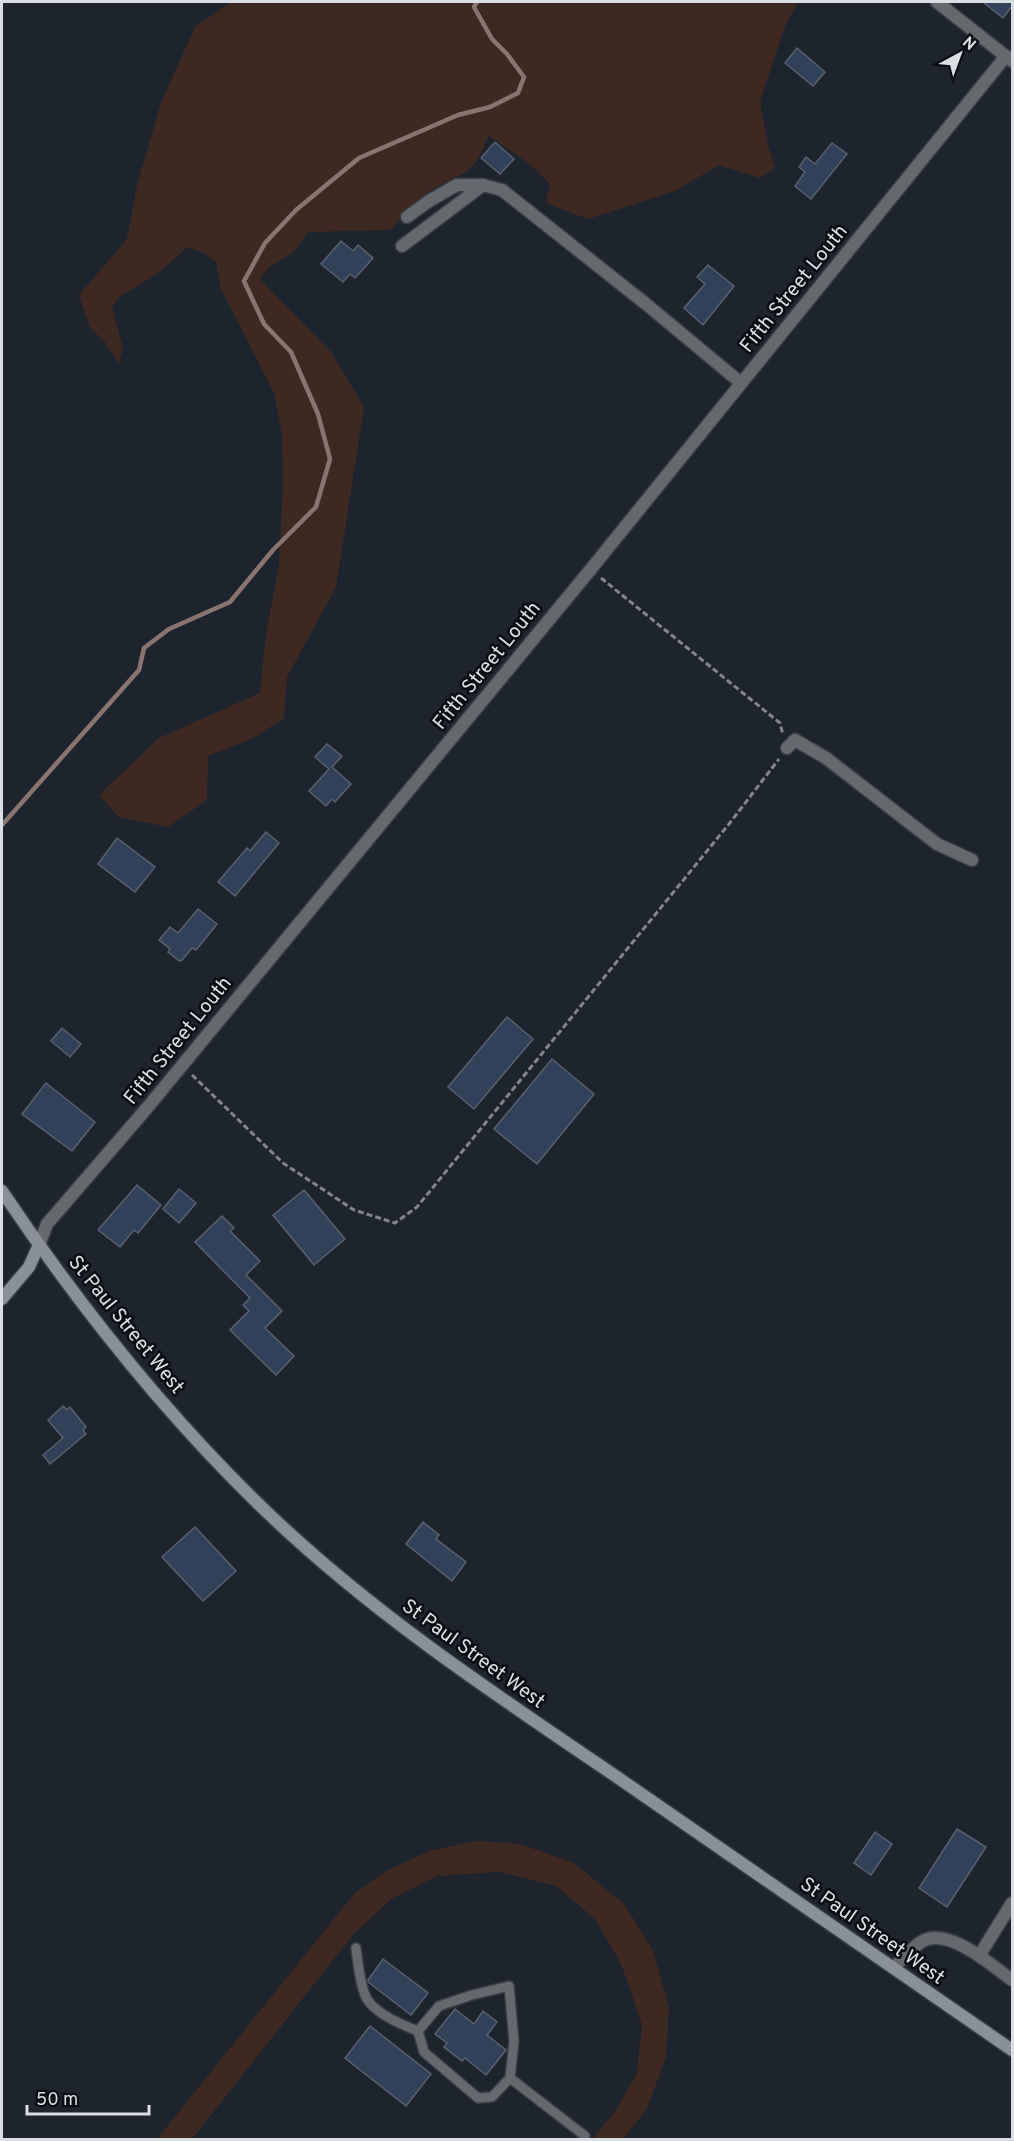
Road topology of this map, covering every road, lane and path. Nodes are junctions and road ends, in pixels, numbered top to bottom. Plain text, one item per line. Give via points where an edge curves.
1 (937, 2) edge
2 (1009, 59) edge
3 (483, 185) junction
4 (407, 217) dead end
5 (402, 246) dead end
6 (741, 383) junction
7 (591, 569) junction
8 (787, 748) junction
9 (972, 860) dead end
10 (182, 1065) junction
11 (2, 1191) edge
12 (39, 1245) junction
13 (2, 1299) edge
14 (1012, 1903) edge
15 (356, 1948) dead end
16 (979, 1956) junction
17 (893, 1968) junction
18 (1012, 1980) edge
19 (418, 2031) junction
20 (1012, 2050) edge
21 (510, 2078) junction
22 (585, 2136) dead end

1 - 2 street
2 - 6 street, Fifth Street Louth
3 - 4 street via 457,185
3 - 5 street
3 - 6 street via 502,190
6 - 7 street, Fifth Street Louth
7 - 8 path via 780,723
7 - 10 street, Fifth Street Louth
8 - 9 street via 795,740 826,758 937,844
8 - 10 path via 417,1207 395,1223 354,1210 283,1163
10 - 12 street, Fifth Street Louth via 47,1224
11 - 12 main road, St Paul Street West
12 - 13 main road, Fifth Street Louth via 29,1267
12 - 17 main road, St Paul Street West via 122,1353 209,1454 325,1564 428,1646
14 - 16 street
15 - 19 lane via 367,1999 389,2019
16 - 17 street via 946,1938 933,1938 922,1942
16 - 18 street
17 - 20 main road, St Paul Street West
19 - 21 lane via 424,2052 478,2097 492,2097
19 - 21 lane via 439,2006 508,1986 514,2041
21 - 22 lane

